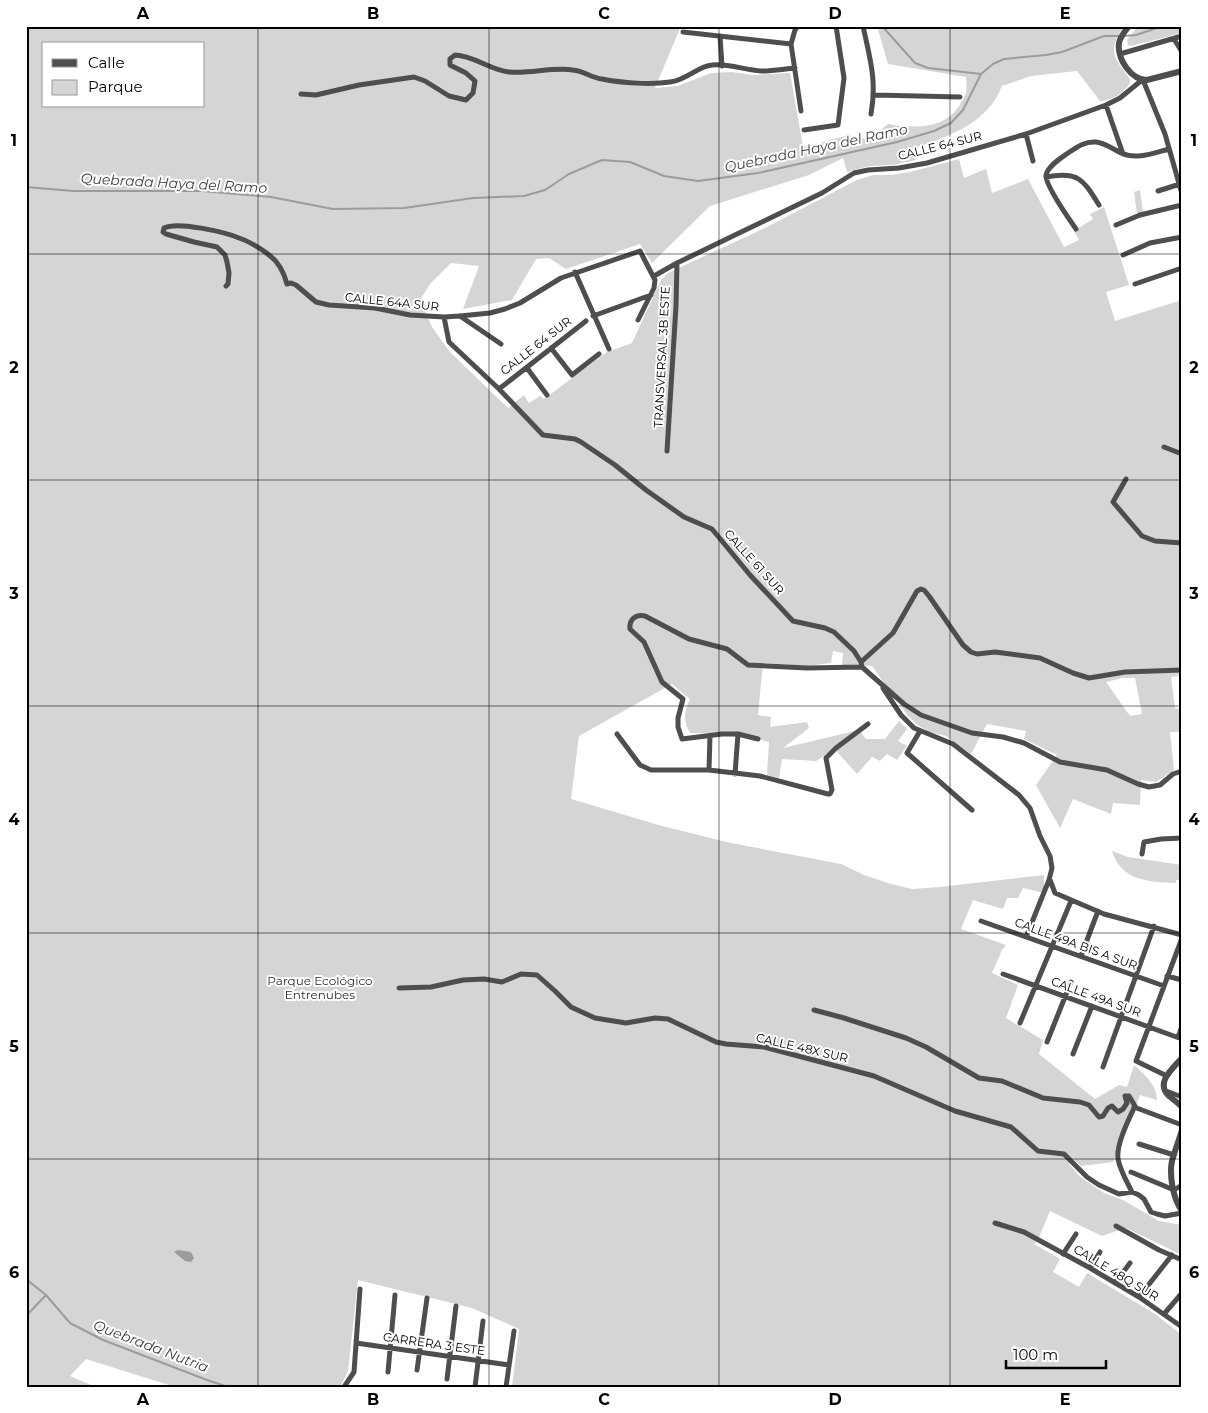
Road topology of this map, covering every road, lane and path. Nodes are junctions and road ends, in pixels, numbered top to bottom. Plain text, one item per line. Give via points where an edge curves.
1 (798, 26) edge
2 (836, 26) edge
3 (863, 26) edge
4 (1129, 26) edge
5 (683, 32) dead end
6 (720, 36) junction
7 (1182, 36) edge
8 (1174, 39) junction
9 (791, 44) junction
10 (1182, 52) edge
11 (1120, 54) junction
12 (722, 66) junction
13 (795, 68) junction
14 (1182, 71) edge
15 (1142, 80) junction
16 (301, 94) dead end
17 (875, 95) junction
18 (960, 97) dead end
19 (1106, 105) junction
20 (801, 111) dead end
21 (871, 114) dead end
22 (804, 130) dead end
23 (1026, 134) junction
24 (1169, 149) junction
25 (1123, 154) junction
26 (1034, 161) dead end
27 (1046, 177) junction
28 (1180, 184) junction
29 (1158, 191) dead end
30 (1182, 194) edge
31 (1099, 205) dead end
32 (1182, 205) edge
33 (1116, 225) dead end
34 (1076, 229) dead end
35 (1182, 237) edge
36 (1123, 254) dead end
37 (676, 263) junction
38 (1182, 268) edge
39 (575, 272) junction
40 (654, 276) junction
41 (1135, 284) dead end
42 (226, 286) dead end
43 (651, 295) junction
44 (460, 316) junction
45 (593, 316) junction
46 (444, 317) junction
47 (638, 320) dead end
48 (586, 321) dead end
49 (501, 344) dead end
50 (551, 348) junction
51 (609, 349) dead end
52 (600, 354) dead end
53 (527, 368) junction
54 (500, 389) junction
55 (547, 395) dead end
56 (1164, 447) dead end
57 (667, 452) dead end
58 (1182, 454) edge
59 (1126, 479) dead end
60 (1182, 543) edge
61 (862, 664) junction
62 (1182, 670) edge
63 (878, 682) junction
64 (868, 724) dead end
65 (920, 731) junction
66 (617, 734) dead end
67 (738, 734) junction
68 (710, 736) junction
69 (758, 739) dead end
70 (709, 770) junction
71 (1182, 771) edge
72 (735, 774) junction
73 (972, 810) dead end
74 (1182, 838) edge
75 (1142, 854) dead end
76 (1050, 880) junction
77 (1071, 901) junction
78 (1098, 911) junction
79 (981, 921) dead end
80 (1154, 926) junction
81 (1182, 936) edge
82 (1026, 937) junction
83 (1052, 946) junction
84 (1081, 956) junction
85 (1003, 974) dead end
86 (1136, 976) junction
87 (1167, 976) junction
88 (1182, 980) edge
89 (1071, 982) dead end
90 (1036, 985) junction
91 (1164, 986) junction
92 (399, 988) dead end
93 (1065, 996) junction
94 (1092, 1006) junction
95 (814, 1010) dead end
96 (1121, 1016) junction
97 (1020, 1023) dead end
98 (1149, 1026) junction
99 (1182, 1026) edge
100 (1180, 1038) edge
101 (1047, 1042) dead end
102 (1073, 1054) dead end
103 (1182, 1058) edge
104 (1179, 1066) edge
105 (1103, 1067) dead end
106 (1167, 1076) junction
107 (1165, 1091) junction
108 (1182, 1097) edge
109 (1135, 1106) junction
110 (1182, 1108) edge
111 (1182, 1125) edge
112 (1182, 1130) edge
113 (1139, 1144) dead end
114 (1174, 1155) junction
115 (1131, 1172) dead end
116 (1182, 1185) edge
117 (1174, 1190) junction
118 (1132, 1192) junction
119 (1182, 1212) edge
120 (995, 1223) dead end
121 (1116, 1226) dead end
122 (1076, 1234) dead end
123 (1100, 1252) dead end
124 (1063, 1254) junction
125 (1172, 1255) junction
126 (1182, 1260) edge
127 (1130, 1263) dead end
128 (1090, 1268) junction
129 (1115, 1283) junction
130 (360, 1289) dead end
131 (1182, 1293) edge
132 (396, 1295) dead end
133 (427, 1298) dead end
134 (1139, 1298) junction
135 (456, 1306) dead end
136 (1164, 1314) junction
137 (483, 1321) dead end
138 (1182, 1327) edge
139 (514, 1331) dead end
140 (356, 1343) junction
141 (391, 1348) junction
142 (420, 1352) junction
143 (450, 1357) junction
144 (478, 1361) junction
145 (509, 1366) junction
146 (417, 1370) dead end
147 (388, 1372) dead end
148 (447, 1379) dead end
149 (344, 1387) edge
150 (475, 1387) edge
151 (506, 1387) edge

1 - 9 street
2 - 22 street via 844,78 838,125
3 - 17 street
4 - 11 street via 1122,37
5 - 6 street
6 - 9 street
6 - 12 street
7 - 8 street
8 - 10 street
8 - 11 street
9 - 13 street
11 - 15 street via 1129,71
12 - 13 street via 762,71
12 - 16 street via 703,67 685,78 670,82 630,82 602,79 573,70 507,72 456,55 450,59 450,65 475,81 473,93 466,100 449,96 414,77 323,94
13 - 20 street
14 - 15 street, CALLE 64 SUR
15 - 19 street, CALLE 64 SUR
15 - 24 street via 1160,118
17 - 18 street
17 - 21 street
19 - 23 street, CALLE 64 SUR
19 - 25 street
23 - 26 street
23 - 37 street, CALLE 64 SUR via 927,163 854,173 822,193
24 - 25 street via 1143,156
24 - 28 street
25 - 27 street via 1103,144 1090,142 1055,163
27 - 31 street via 1080,178
27 - 34 street
28 - 29 street
28 - 30 street
32 - 33 street via 1140,215
35 - 36 street via 1150,243
37 - 40 street, CALLE 64 SUR
37 - 57 street, TRANSVERSAL 3B ESTE
38 - 41 street
39 - 40 street, CALLE 64A SUR via 640,251
39 - 44 street, CALLE 64A SUR via 513,306 490,313
39 - 45 street
40 - 43 street
42 - 46 street, CALLE 64A SUR via 229,273 226,258 219,248 166,234 164,228 196,228 241,239 270,255 280,267 287,284 296,285 316,302
43 - 45 street
43 - 47 street
44 - 46 street, CALLE 64A SUR
44 - 49 street
45 - 51 street
46 - 54 street via 449,342
48 - 50 street, CALLE 64 SUR
50 - 52 street via 572,375
50 - 53 street, CALLE 64 SUR
53 - 54 street, CALLE 64 SUR
53 - 55 street
54 - 61 street, CALLE 61 SUR via 543,435 581,442 684,517 712,529 793,620 830,629 848,644
56 - 58 street
59 - 60 street via 1113,502 1140,534 1155,541
61 - 62 street via 888,638 917,591 923,590 963,645 977,654 995,652 1040,658 1089,678 1124,672
61 - 63 street, CALLE 61 SUR
61 - 68 street via 807,668 748,665 727,649 689,639 643,615 635,617 630,623 631,631 643,641 662,682 682,699 678,718 682,739
63 - 65 street via 906,721
63 - 71 street via 921,715 972,734 1024,743 1060,762 1107,770 1149,787 1160,785
64 - 72 street via 826,758 830,794 760,776
65 - 73 street via 908,753
65 - 76 street via 953,744 1019,795 1030,808 1052,863
66 - 70 street via 640,765 651,770
67 - 68 street
67 - 69 street
67 - 72 street
68 - 70 street
70 - 72 street
74 - 75 street via 1144,842
76 - 77 street via 1055,893
76 - 82 street
77 - 78 street
77 - 83 street
78 - 80 street
78 - 84 street
79 - 82 street, CALLE 49A BIS A SUR
80 - 81 street
80 - 86 street
81 - 87 street
82 - 83 street, CALLE 49A BIS A SUR
83 - 84 street, CALLE 49A BIS A SUR
83 - 90 street
84 - 86 street, CALLE 49A BIS A SUR
85 - 90 street, CALLE 49A SUR
86 - 91 street, CALLE 49A BIS A SUR
86 - 96 street
87 - 88 street
87 - 91 street
89 - 93 street
90 - 93 street, CALLE 49A SUR
90 - 97 street
91 - 98 street
92 - 118 street, CALLE 48X SUR via 463,980 502,982 521,974 537,974 571,1007 595,1018 626,1023 668,1019 716,1042 764,1048 874,1076 955,1111 1010,1127 1038,1151 1064,1154 1100,1186 1119,1194
93 - 94 street, CALLE 49A SUR
93 - 101 street
94 - 96 street, CALLE 49A SUR
94 - 102 street
95 - 109 street via 906,1038 979,1078 1002,1080 1043,1098 1089,1105 1100,1117 1112,1106 1118,1112 1123,1109 1127,1096
96 - 98 street, CALLE 49A SUR
96 - 105 street
98 - 100 street, CALLE 49A SUR
98 - 106 street via 1136,1061
99 - 100 street
103 - 104 street
104 - 106 street
106 - 107 street
107 - 108 street
107 - 110 street
109 - 111 street
109 - 118 street via 1118,1156
112 - 114 street
113 - 114 street
114 - 117 street via 1171,1172
115 - 117 street
116 - 117 street
117 - 119 street
118 - 119 street via 1144,1199 1151,1212 1161,1216
120 - 124 street, CALLE 48Q SUR via 1022,1232
121 - 125 street
122 - 124 street
123 - 128 street
124 - 128 street, CALLE 48Q SUR
125 - 126 street
125 - 134 street
127 - 129 street
128 - 129 street, CALLE 48Q SUR
129 - 134 street, CALLE 48Q SUR
130 - 140 street
131 - 136 street
132 - 141 street
133 - 142 street
134 - 136 street, CALLE 48Q SUR
135 - 143 street
136 - 138 street, CALLE 48Q SUR
137 - 144 street
139 - 145 street
140 - 141 street, CARRERA 3 ESTE
140 - 149 street via 354,1372
141 - 142 street, CARRERA 3 ESTE
141 - 147 street
142 - 143 street, CARRERA 3 ESTE
142 - 146 street
143 - 144 street, CARRERA 3 ESTE
143 - 148 street
144 - 145 street, CARRERA 3 ESTE
144 - 150 street
145 - 151 street

